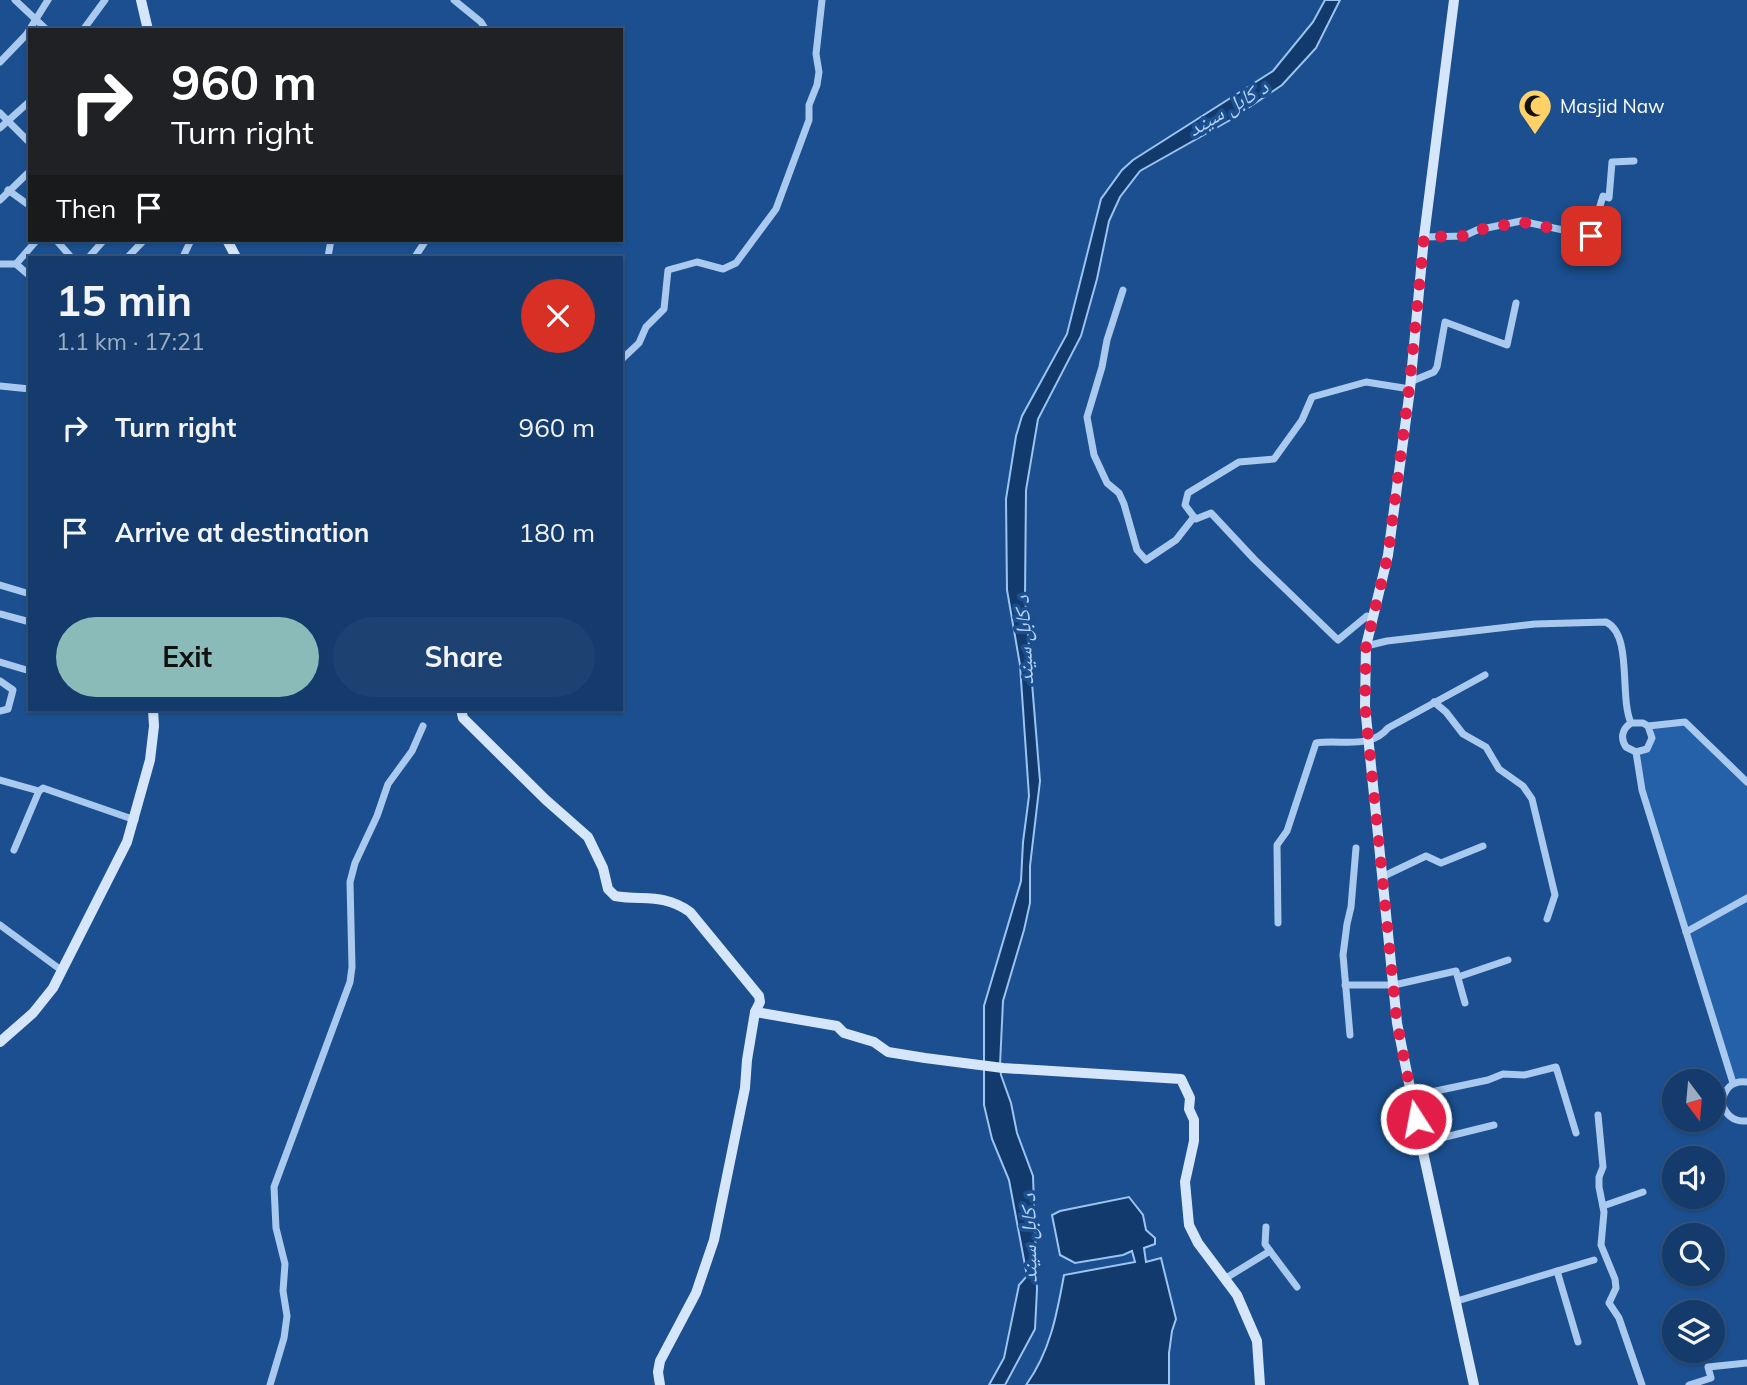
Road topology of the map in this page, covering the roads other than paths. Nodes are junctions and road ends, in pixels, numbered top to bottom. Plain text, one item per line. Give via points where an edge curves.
1 (15, 0) edge
2 (48, 0) edge
3 (105, 0) edge
4 (141, 0) edge
5 (454, 0) edge
6 (822, 0) edge
7 (1454, 0) edge
8 (35, 18) junction
9 (30, 28) edge
10 (45, 28) edge
11 (84, 28) edge
12 (146, 28) edge
13 (485, 28) edge
14 (28, 31) edge
15 (0, 62) edge
16 (28, 103) edge
17 (0, 113) edge
18 (8, 120) junction
19 (0, 128) edge
20 (28, 141) edge
21 (1634, 161) dead end
22 (28, 173) edge
23 (8, 190) junction
24 (0, 200) edge
25 (28, 205) edge
26 (1591, 236) junction
27 (1424, 237) junction
28 (35, 242) edge
29 (58, 242) edge
30 (102, 242) edge
31 (142, 242) edge
32 (1602, 254) dead end
33 (70, 256) edge
34 (90, 256) edge
35 (129, 256) edge
36 (0, 264) edge
37 (16, 264) junction
38 (28, 274) edge
39 (1123, 290) dead end
40 (1516, 303) dead end
41 (623, 358) edge
42 (1410, 385) junction
43 (0, 386) edge
44 (28, 388) edge
45 (1194, 517) junction
46 (0, 585) edge
47 (28, 593) edge
48 (0, 614) edge
49 (1372, 617) junction
50 (28, 621) edge
51 (1366, 646) junction
52 (0, 662) edge
53 (28, 670) edge
54 (1485, 675) dead end
55 (0, 681) edge
56 (1434, 702) junction
57 (0, 711) edge
58 (153, 711) edge
59 (461, 711) edge
60 (1631, 723) junction
61 (423, 726) dead end
62 (1647, 726) junction
63 (1369, 741) junction
64 (1636, 752) junction
65 (0, 780) edge
66 (1747, 782) edge
67 (39, 791) junction
68 (135, 820) junction
69 (1483, 846) dead end
70 (1356, 848) dead end
71 (14, 850) dead end
72 (1384, 876) junction
73 (1747, 898) edge
74 (1547, 919) dead end
75 (1278, 923) dead end
76 (0, 925) edge
77 (1686, 932) junction
78 (1508, 960) dead end
79 (61, 970) junction
80 (1458, 977) junction
81 (1345, 985) junction
82 (1394, 985) junction
83 (1465, 1003) dead end
84 (755, 1013) junction
85 (1350, 1035) dead end
86 (0, 1042) edge
87 (1747, 1082) edge
88 (1733, 1083) junction
89 (1412, 1096) junction
90 (1598, 1115) dead end
91 (1747, 1121) edge
92 (1494, 1125) dead end
93 (1576, 1132) dead end
94 (1421, 1143) junction
95 (1643, 1192) dead end
96 (1603, 1206) junction
97 (1266, 1227) dead end
98 (1270, 1251) junction
99 (1594, 1260) dead end
100 (1557, 1271) junction
101 (1226, 1278) junction
102 (1297, 1287) dead end
103 (1457, 1301) junction
104 (1577, 1342) dead end
105 (1747, 1363) edge
106 (1711, 1382) edge
107 (270, 1385) edge
108 (660, 1385) edge
109 (1260, 1385) edge
110 (1474, 1385) edge
111 (1642, 1385) edge
112 (1689, 1385) edge

1 - 8 street
2 - 8 street
3 - 11 street
4 - 12 main road
5 - 13 street
6 - 41 street via 817,85 776,209 730,267 697,262 668,270 664,309
7 - 27 main road
8 - 9 street
8 - 10 street
14 - 15 street
16 - 18 street
17 - 18 street
18 - 19 street
18 - 20 street
21 - 26 street via 1612,162 1609,198 1603,196
22 - 23 street
23 - 24 street
23 - 25 street
26 - 27 street via 1521,222 1464,236
26 - 32 street
27 - 42 main road
28 - 37 street
29 - 33 street
30 - 34 street
31 - 35 street
36 - 37 street
37 - 38 street
39 - 45 street via 1087,417 1094,455 1107,483 1125,504 1137,550 1146,560 1176,540
40 - 42 street via 1507,345 1445,322 1437,367
42 - 45 street via 1366,382 1312,397 1303,420 1274,459 1239,463 1188,493 1185,505
42 - 49 main road via 1388,555
43 - 44 street
45 - 49 street via 1212,513 1338,639 1367,616
46 - 47 street
48 - 50 street
49 - 51 main road
51 - 60 street via 1535,624 1606,622 1621,638
51 - 63 main road
52 - 53 street
54 - 56 street
55 - 57 street via 13,690 8,709
56 - 63 street
56 - 74 street via 1463,734 1486,747 1499,769 1523,786 1532,799 1555,895
58 - 68 main road via 150,760
59 - 84 main road via 463,718 546,800 589,837 608,889 615,896 660,898 690,912 757,991 760,1002
60 - 62 street
60 - 64 street via 1623,731 1623,742
61 - 107 street via 388,784 355,863 350,882 350,982 274,1187 287,1316
62 - 64 street via 1651,744
62 - 66 street via 1685,722
63 - 72 main road
63 - 75 street via 1314,746 1287,831 1277,845
64 - 77 street via 1642,790
65 - 67 street
67 - 68 street via 43,788
67 - 71 street
68 - 79 main road
69 - 72 street via 1441,863 1426,856
70 - 81 street via 1343,955
72 - 82 main road
73 - 77 street
76 - 79 street
77 - 88 street
78 - 80 street
79 - 86 main road via 33,1013
80 - 82 street via 1454,971
80 - 83 street
81 - 82 street
81 - 85 street
82 - 89 main road
84 - 101 main road via 837,1026 888,1052 1004,1069 1177,1079 1190,1098 1194,1120 1185,1182 1189,1225
84 - 108 main road via 714,1240 696,1293 660,1361
87 - 88 street
88 - 91 street via 1723,1095 1724,1111 1736,1121
89 - 93 street via 1503,1074 1524,1075 1556,1067
89 - 94 main road
90 - 96 street
92 - 94 street
94 - 103 main road
95 - 96 street
96 - 111 street via 1601,1245 1616,1288 1609,1303 1619,1318
97 - 98 street via 1265,1244
98 - 101 street
98 - 102 street
99 - 100 street
100 - 103 street
100 - 104 street
101 - 109 main road via 1257,1341
103 - 110 main road
105 - 106 street via 1708,1367
106 - 112 street

